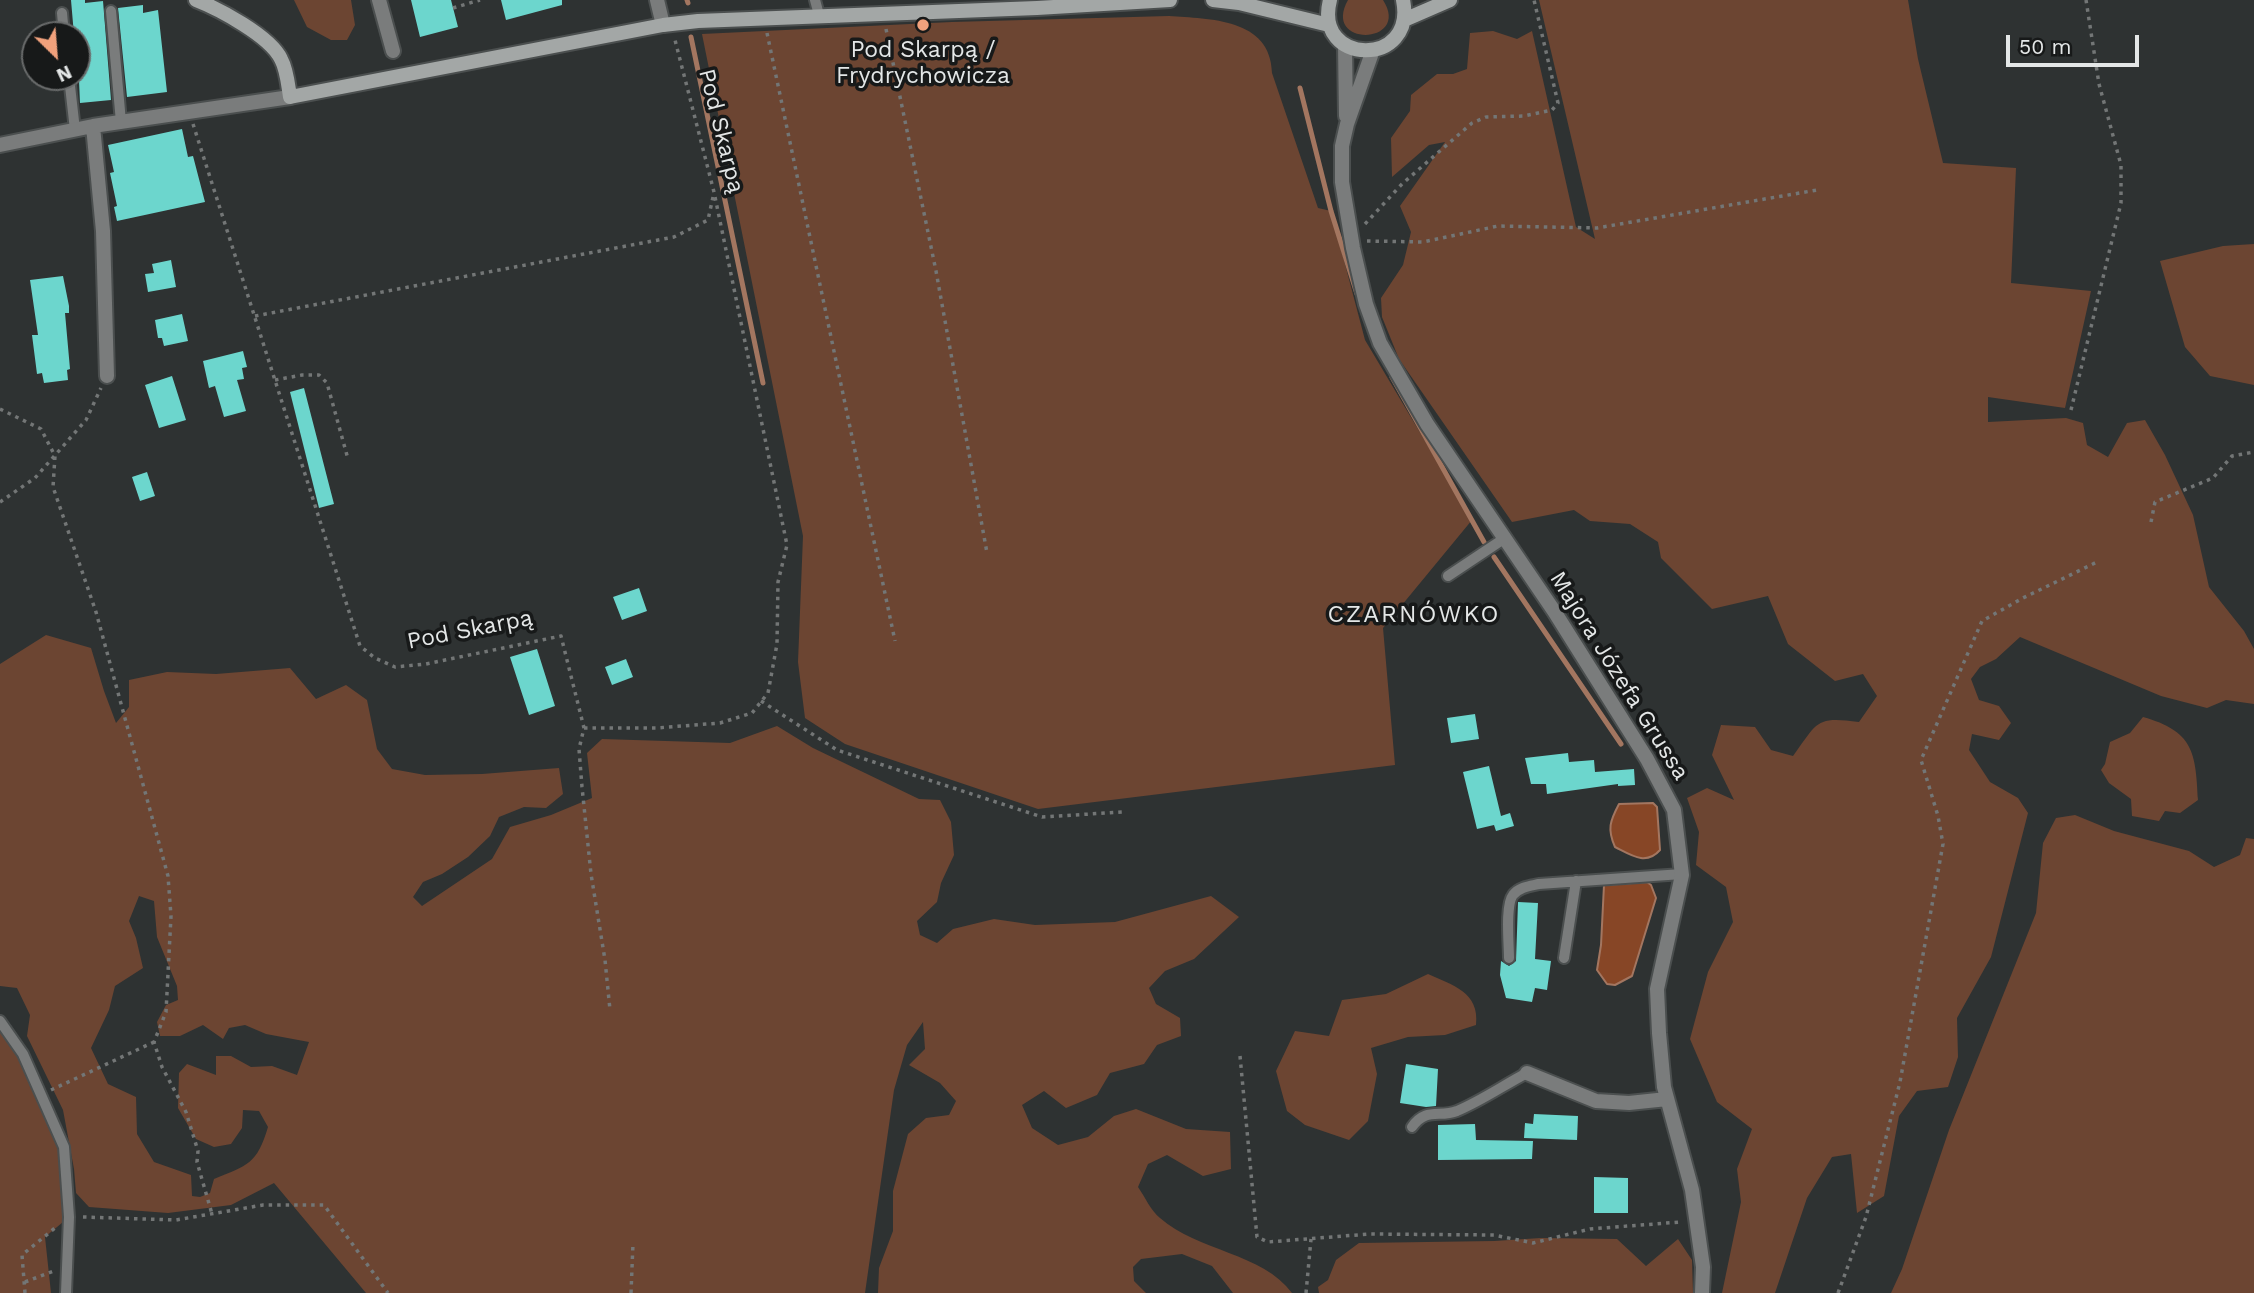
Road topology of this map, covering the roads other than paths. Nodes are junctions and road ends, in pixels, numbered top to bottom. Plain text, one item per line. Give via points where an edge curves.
1 (196, 0) edge
2 (379, 0) edge
3 (657, 0) edge
4 (815, 0) edge
5 (1170, 0) edge
6 (1213, 0) edge
7 (1277, 0) edge
8 (1330, 0) edge
9 (1403, 0) edge
10 (1450, 0) edge
11 (1239, 3) junction
12 (1036, 4) edge
13 (111, 11) dead end
14 (62, 13) dead end
15 (819, 15) junction
16 (1404, 20) junction
17 (63, 21) edge
18 (1329, 24) junction
19 (667, 25) junction
20 (1345, 45) junction
21 (1373, 50) junction
22 (393, 51) dead end
23 (71, 91) edge
24 (290, 97) junction
25 (121, 122) junction
26 (1347, 124) junction
27 (93, 126) junction
28 (75, 130) junction
29 (0, 145) edge
30 (107, 376) road end
31 (1505, 538) junction
32 (1448, 576) dead end
33 (1682, 874) junction
34 (1576, 881) junction
35 (1508, 958) dead end
36 (1564, 958) dead end
37 (0, 1021) edge
38 (1527, 1073) joint
39 (1667, 1099) junction
40 (1412, 1127) dead end
41 (66, 1293) edge
42 (1702, 1293) edge

1 - 24 street via 233,17 275,51 284,67
2 - 22 street
3 - 19 street
4 - 15 lane
5 - 12 street
6 - 11 street
7 - 11 street
8 - 18 street
9 - 16 street
10 - 16 street
11 - 18 street
12 - 15 street
13 - 25 lane
14 - 17 lane
15 - 19 street
16 - 21 street via 1396,37
18 - 20 street
19 - 24 street
20 - 21 street
20 - 26 street, Majora Józefa Grussa
21 - 26 street, Majora Józefa Grussa
23 - 28 lane
24 - 25 street
25 - 27 street
26 - 31 street, Majora Józefa Grussa via 1342,182 1366,304 1389,362
27 - 28 street
27 - 30 street via 103,231
28 - 29 street
31 - 32 lane
31 - 33 street, Majora Józefa Grussa via 1647,759 1674,810
33 - 34 lane
33 - 39 street, Majora Józefa Grussa via 1657,989
34 - 35 lane via 1523,887 1513,894
34 - 36 lane
37 - 41 lane via 23,1054 64,1147 69,1217
38 - 39 street via 1596,1101
38 - 40 lane via 1455,1112 1418,1118
39 - 42 street, Majora Józefa Grussa via 1692,1190 1703,1267

